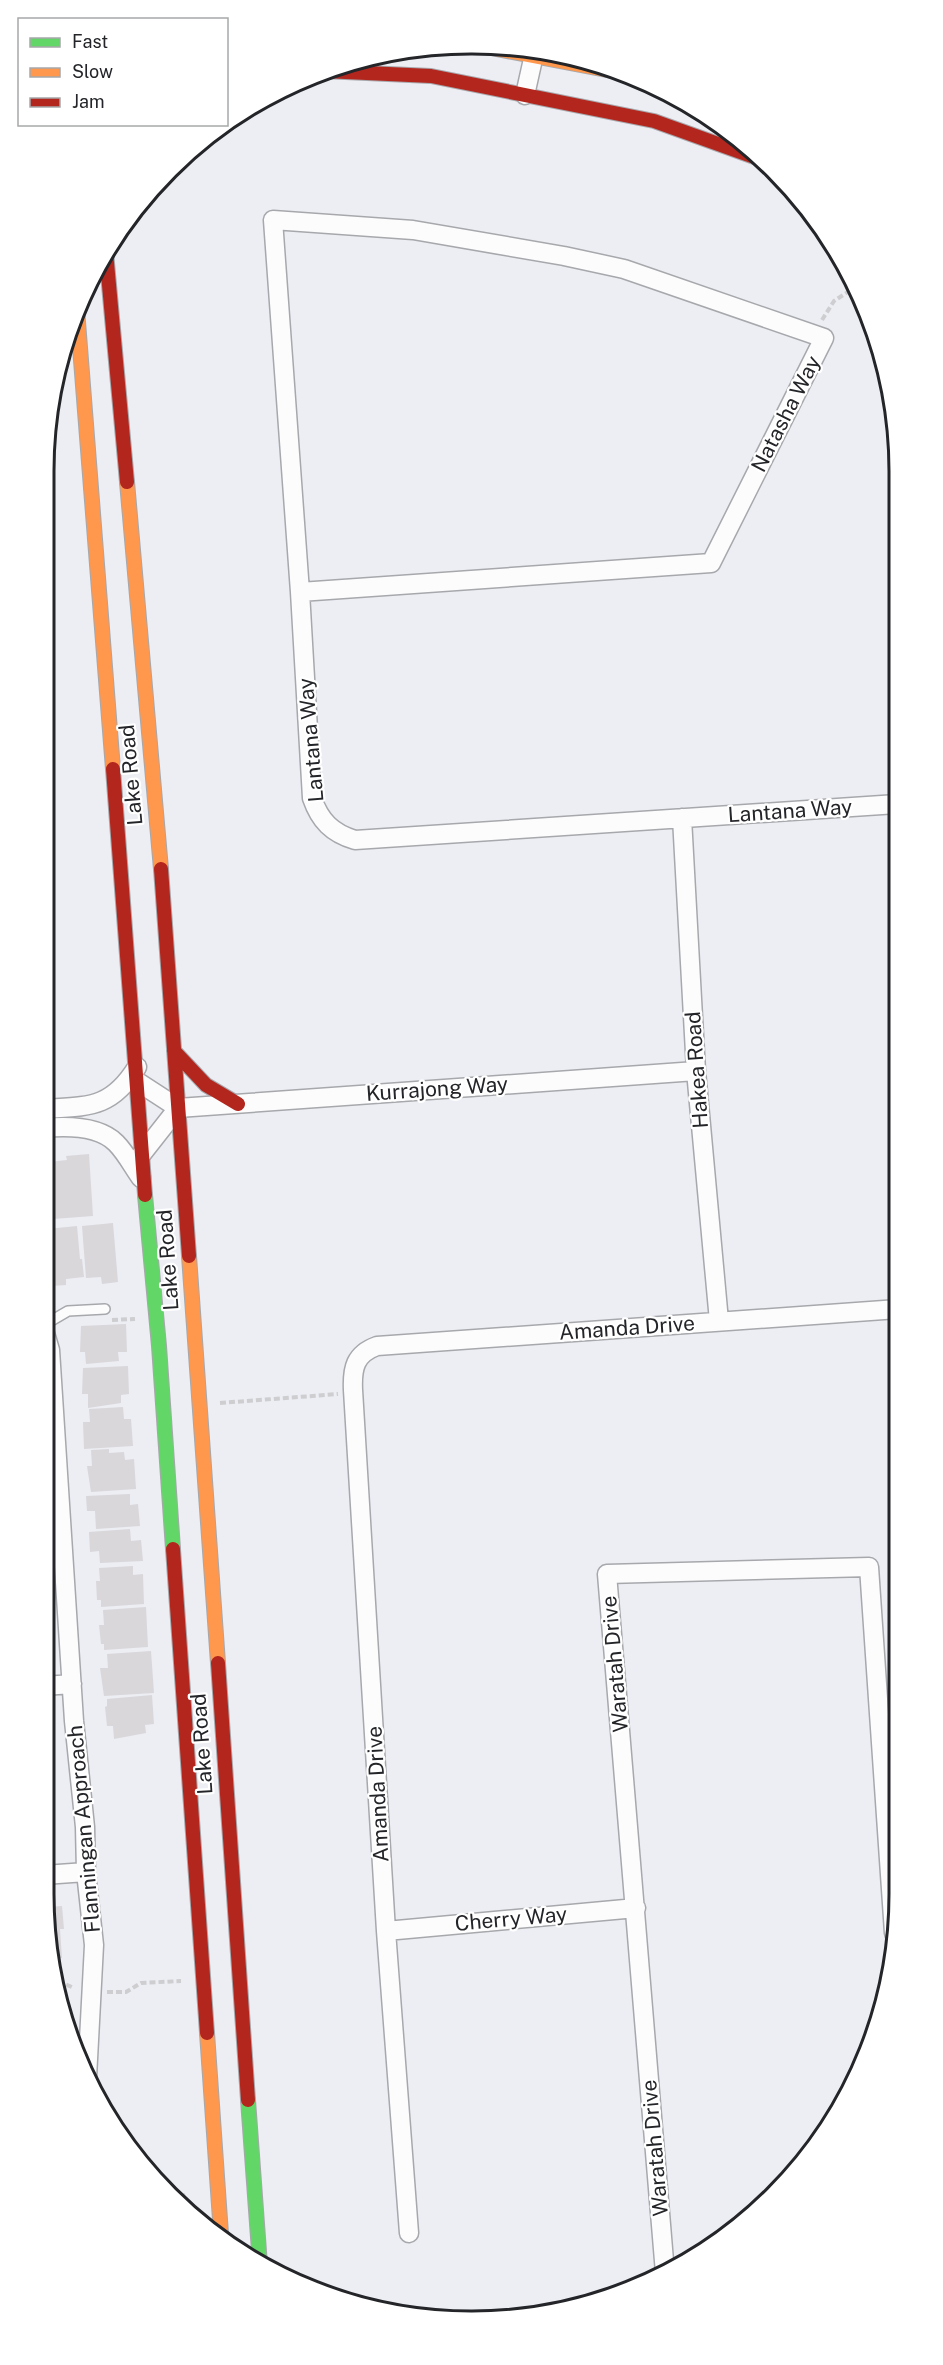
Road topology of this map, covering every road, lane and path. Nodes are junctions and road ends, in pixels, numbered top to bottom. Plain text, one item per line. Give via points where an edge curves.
1 (533, 59) edge
2 (349, 72) edge
3 (525, 95) junction
4 (740, 152) edge
5 (273, 220) joint
6 (107, 268) edge
7 (848, 292) edge
8 (80, 328) edge
9 (815, 334) junction
10 (300, 592) junction
11 (889, 805) edge
12 (682, 818) junction
13 (174, 1051) junction
14 (696, 1071) junction
15 (138, 1075) junction
16 (238, 1104) junction
17 (54, 1108) edge
18 (178, 1108) junction
19 (54, 1128) edge
20 (141, 1155) junction
21 (144, 1182) junction
22 (105, 1309) dead end
23 (889, 1310) edge
24 (140, 1318) dead end
25 (54, 1319) edge
26 (111, 1320) dead end
27 (719, 1321) junction
28 (340, 1394) dead end
29 (213, 1404) dead end
30 (54, 1522) edge
31 (72, 1684) junction
32 (54, 1685) edge
33 (889, 1815) edge
34 (86, 1872) junction
35 (54, 1874) edge
36 (636, 1908) junction
37 (386, 1931) junction
38 (187, 1981) dead end
39 (64, 1984) edge
40 (84, 1989) dead end
41 (101, 1991) dead end
42 (88, 2058) edge
43 (221, 2227) edge
44 (410, 2234) dead end
45 (259, 2253) edge
46 (664, 2264) edge

1 - 3 street
2 - 3 main road via 431,76
3 - 4 main road via 654,121
5 - 9 street, Natasha Way via 413,230 564,256 624,269
5 - 10 street, Lantana Way
6 - 13 main road, Lake Road
7 - 9 path via 829,306
8 - 15 main road, Lake Road
9 - 10 street, Natasha Way via 824,338 711,563
10 - 12 street, Lantana Way via 312,798 318,815 341,836 355,840
11 - 12 street, Lantana Way
12 - 14 street, Hakea Road
13 - 16 main road via 206,1085
13 - 18 main road, Lake Road
14 - 16 street, Kurrajong Way
14 - 27 street, Hakea Road
15 - 17 street via 101,1102
15 - 18 street
15 - 20 main road, Lake Road
16 - 18 street, Kurrajong Way
18 - 20 street
18 - 45 main road, Lake Road
19 - 21 street via 107,1137 123,1151
20 - 21 main road, Lake Road
21 - 43 main road, Lake Road via 160,1358
22 - 25 lane via 68,1311
23 - 27 street, Amanda Drive
24 - 26 path
27 - 37 street, Amanda Drive via 353,1350
28 - 29 path
30 - 31 street, Flanningan Approach
31 - 32 street
31 - 34 street, Flanningan Approach
33 - 36 street, Waratah Drive via 869,1567 607,1574
34 - 35 street
34 - 42 street, Flanningan Approach via 95,1962
36 - 37 street, Cherry Way
36 - 46 street, Waratah Drive
37 - 44 street, Amanda Drive
38 - 41 path via 141,1983 122,1993
39 - 40 path

